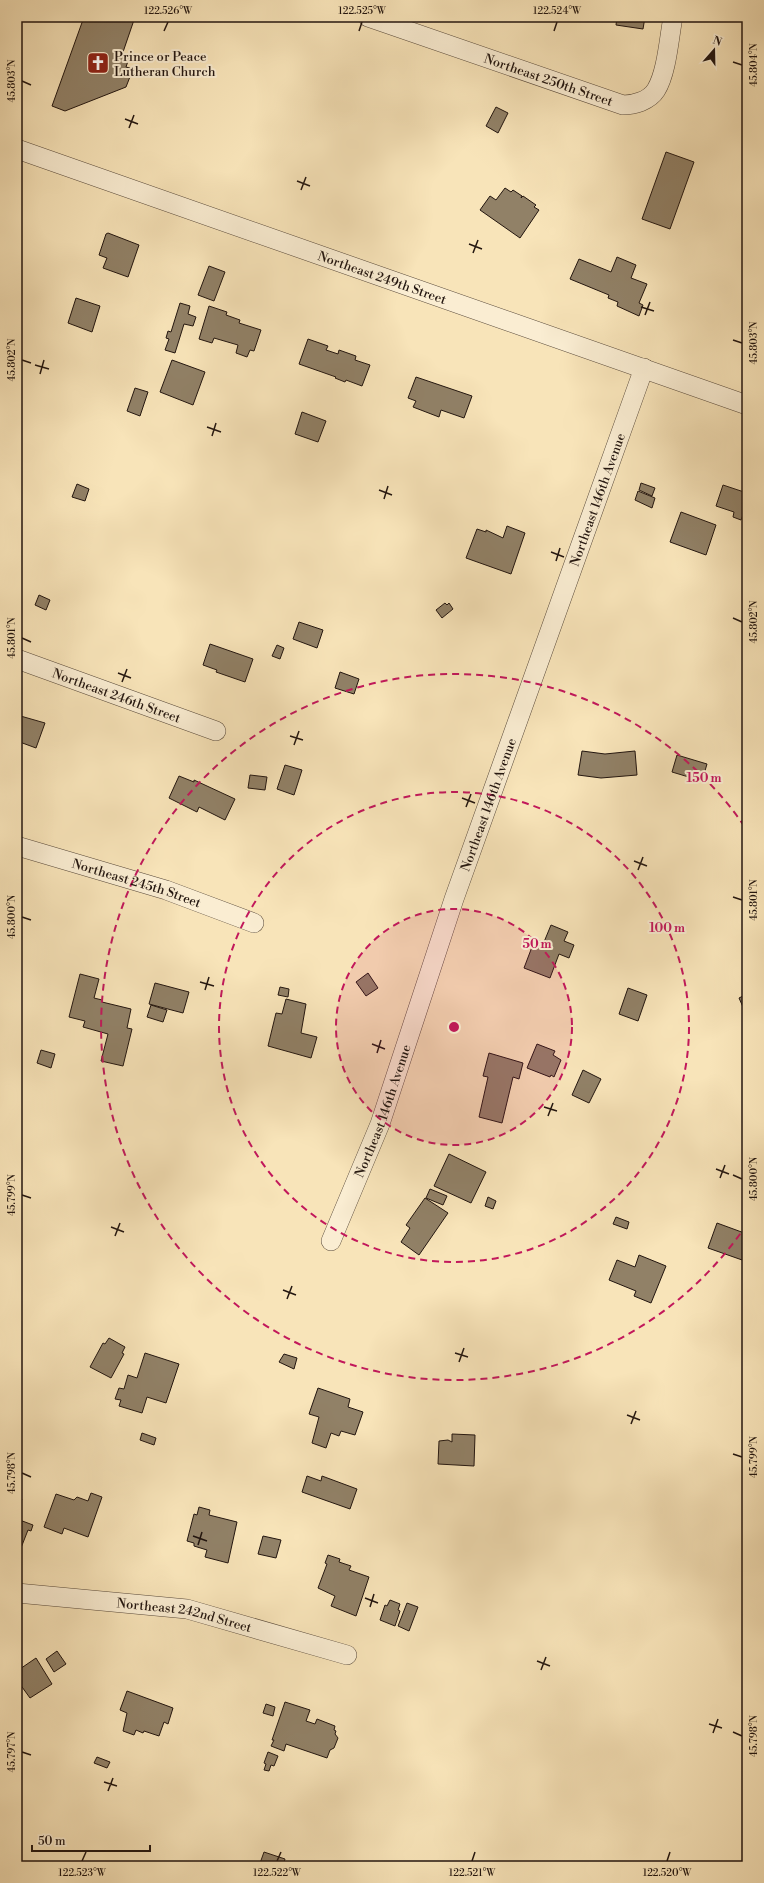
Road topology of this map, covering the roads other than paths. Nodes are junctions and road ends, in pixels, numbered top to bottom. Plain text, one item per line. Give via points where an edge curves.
1 (368, 17) edge
2 (673, 17) edge
3 (17, 149) edge
4 (644, 368) junction
5 (747, 405) edge
6 (17, 659) edge
7 (216, 732) dead end
8 (17, 846) edge
9 (254, 923) dead end
10 (331, 1241) dead end
11 (17, 1593) edge
12 (347, 1655) dead end

1 - 2 street, Northeast 250th Street via 623,105 637,104 656,91 663,71
3 - 4 street, Northeast 249th Street
4 - 5 street, Northeast 249th Street
4 - 10 street, Northeast 146th Avenue via 454,899 380,1124
6 - 7 street, Northeast 246th Street
8 - 9 street, Northeast 245th Street via 166,890
11 - 12 street, Northeast 242nd Street via 187,1608

